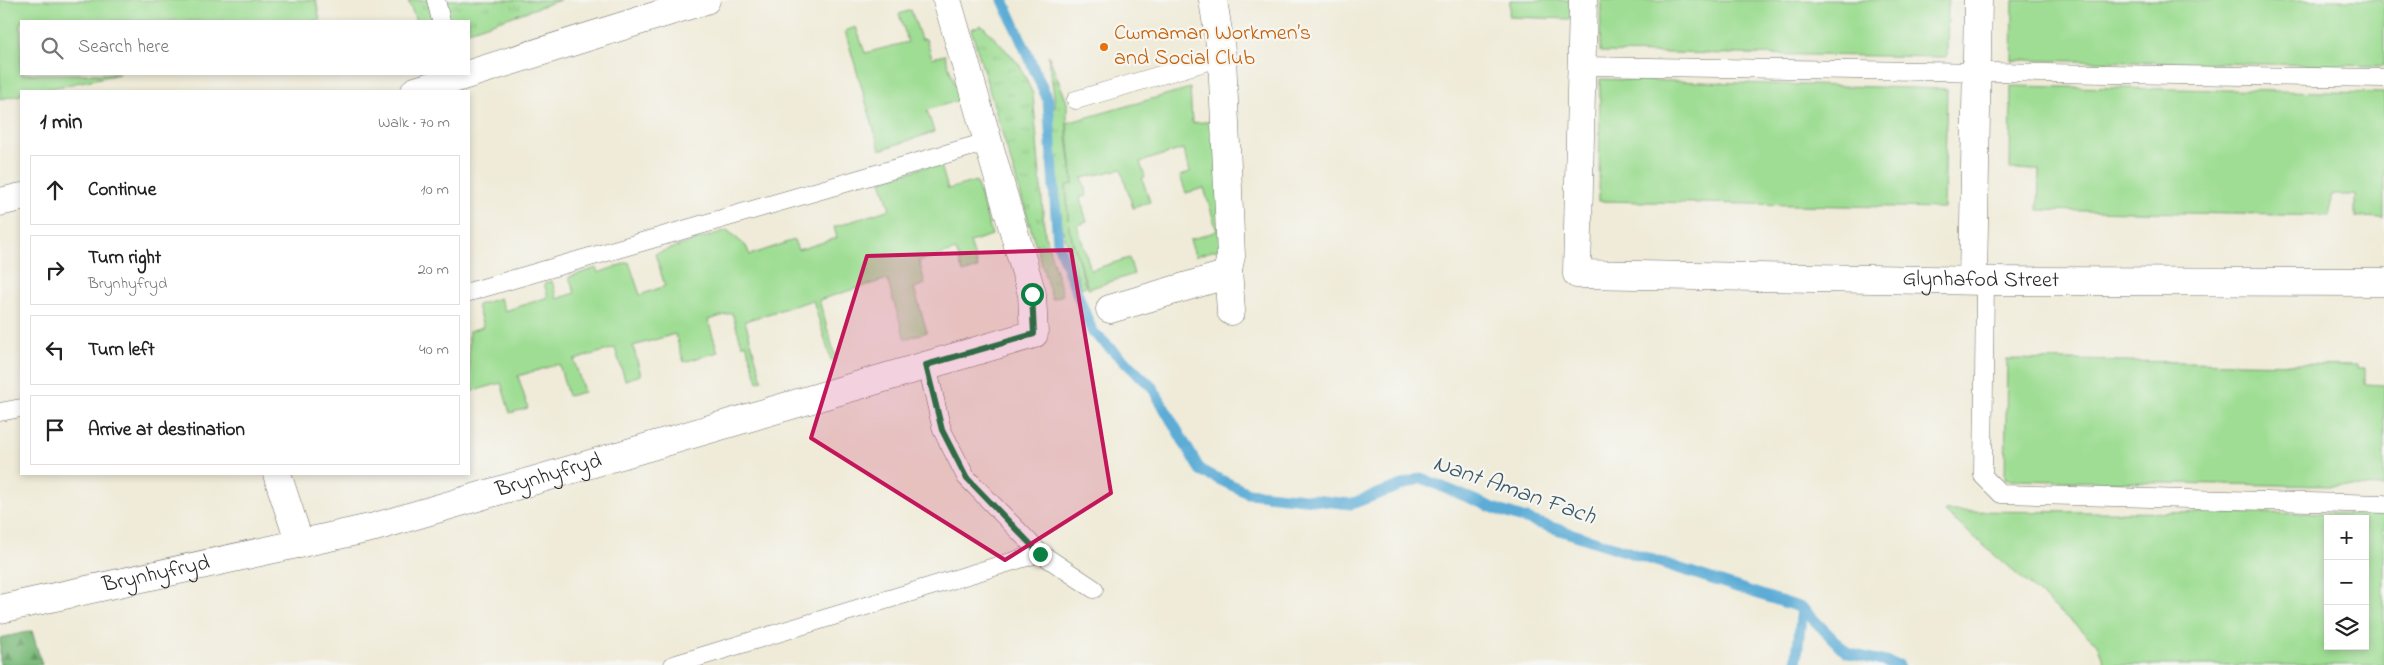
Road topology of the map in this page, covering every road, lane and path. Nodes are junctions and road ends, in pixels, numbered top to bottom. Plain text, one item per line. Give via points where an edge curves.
1 (436, 0) edge
2 (706, 0) edge
3 (947, 0) edge
4 (1212, 0) edge
5 (1583, 0) edge
6 (1978, 0) edge
7 (441, 20) edge
8 (1222, 57) junction
9 (1581, 66) junction
10 (470, 72) edge
11 (1977, 73) junction
12 (456, 76) edge
13 (2384, 78) edge
14 (418, 90) edge
15 (1076, 100) dead end
16 (987, 142) junction
17 (20, 197) edge
18 (0, 202) edge
19 (1228, 269) junction
20 (1979, 280) junction
21 (2384, 282) edge
22 (470, 292) edge
23 (1110, 309) dead end
24 (1231, 311) dead end
25 (926, 365) junction
26 (20, 408) edge
27 (0, 412) edge
28 (277, 475) edge
29 (2384, 504) edge
30 (300, 544) junction
31 (1040, 554) junction
32 (1094, 589) dead end
33 (0, 609) edge
34 (673, 665) edge

1 - 7 lane
2 - 10 street
3 - 16 street
4 - 8 street
5 - 9 street
6 - 11 street
8 - 15 lane
8 - 19 street via 1231,256
9 - 11 lane
9 - 20 street, Glynhafod Street via 1577,274
11 - 13 lane
11 - 20 street
12 - 14 street
16 - 22 lane
16 - 25 street, Brynhyfryd via 1032,294 1034,334
17 - 18 street
19 - 23 street via 1222,276
19 - 24 street
20 - 21 street, Glynhafod Street
20 - 29 lane via 1983,476 2000,494
25 - 30 street, Brynhyfryd via 375,527
25 - 31 lane via 942,430 966,477
26 - 27 lane
28 - 30 street
30 - 33 street, Brynhyfryd
31 - 32 lane
31 - 34 lane

